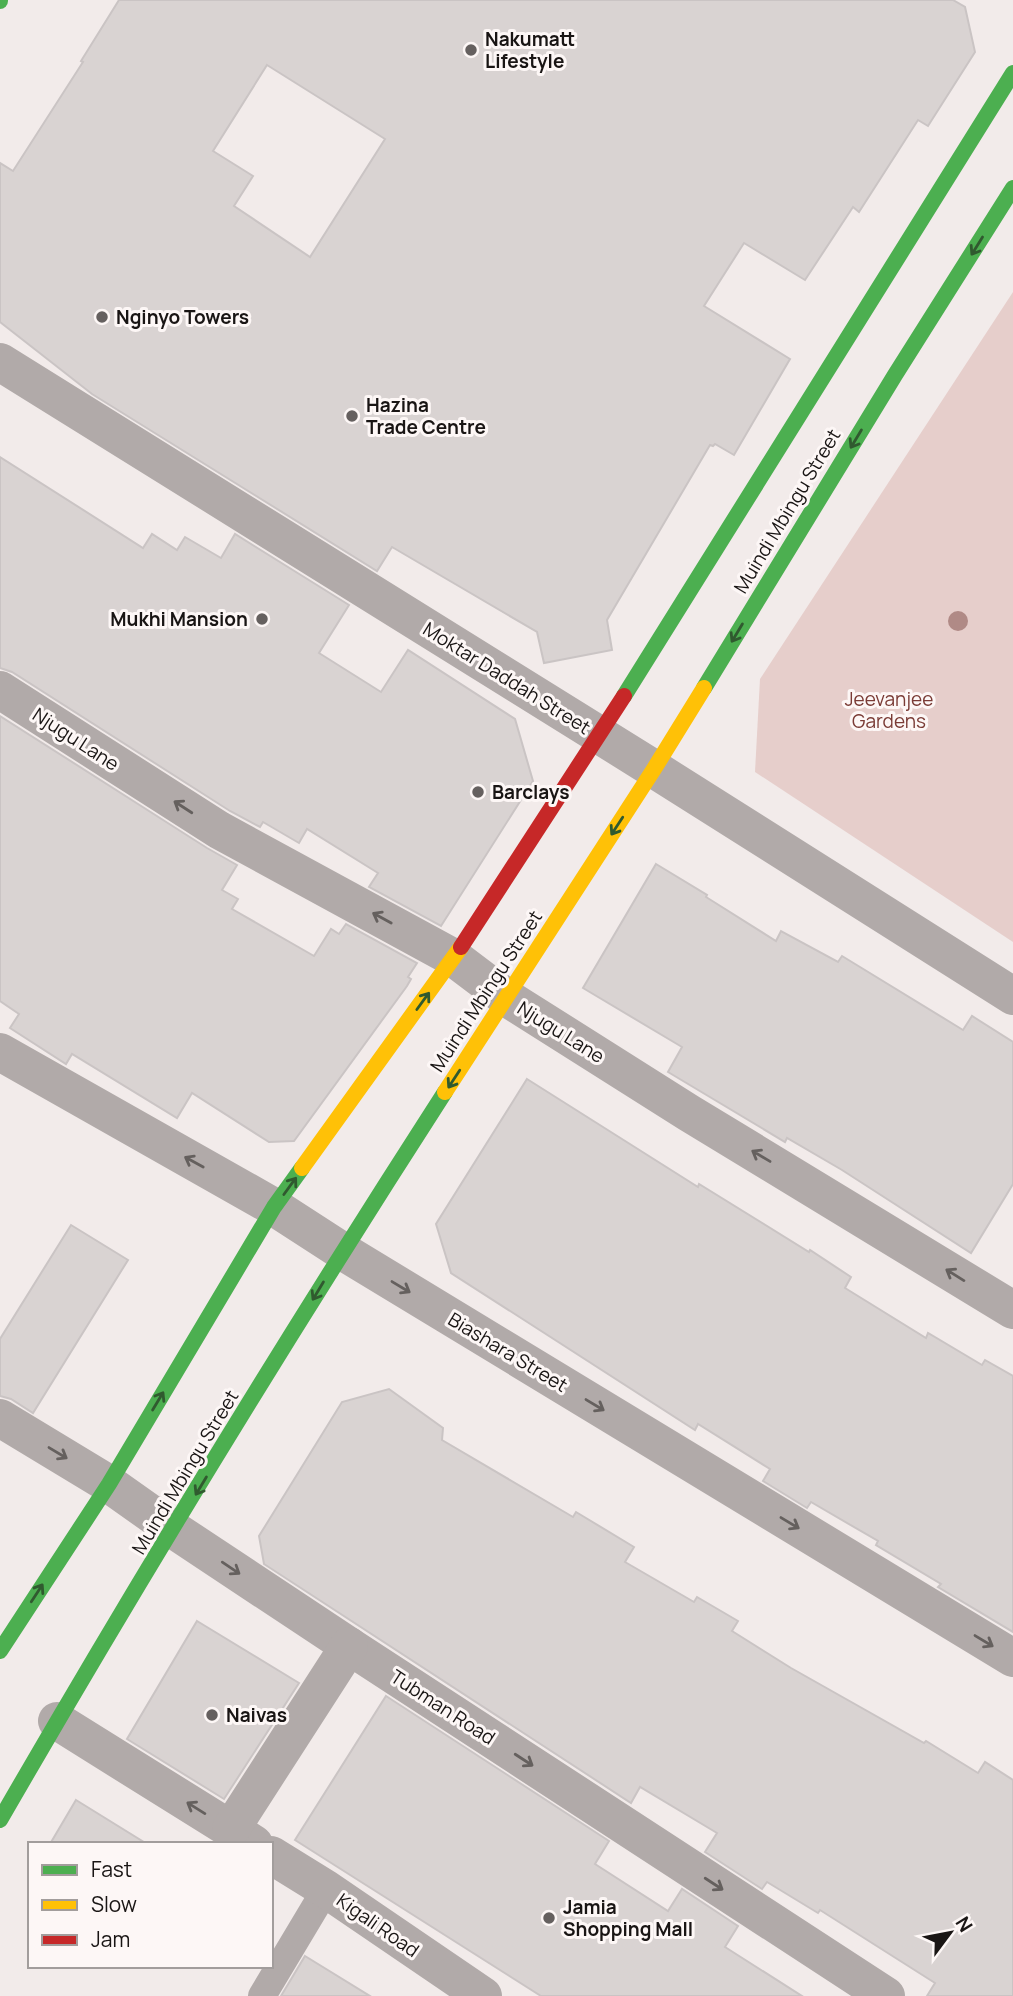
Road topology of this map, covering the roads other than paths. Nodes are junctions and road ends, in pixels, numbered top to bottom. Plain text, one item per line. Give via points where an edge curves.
1 (1013, 73) edge
2 (1013, 188) edge
3 (0, 362) edge
4 (0, 690) edge
5 (599, 735) junction
6 (654, 769) junction
7 (454, 958) junction
8 (1013, 996) edge
9 (507, 998) junction
10 (0, 1052) edge
11 (274, 1207) junction
12 (342, 1251) junction
13 (1013, 1310) edge
14 (0, 1418) edge
15 (109, 1484) junction
16 (174, 1530) junction
17 (349, 1646) junction
18 (0, 1651) edge
19 (1013, 1658) edge
20 (57, 1721) junction
21 (0, 1820) edge
22 (242, 1837) edge
23 (273, 1856) edge
24 (326, 1889) junction
25 (262, 1996) edge
26 (483, 1996) edge
27 (886, 1996) edge

1 - 5 street, Muindi Mbingu Street
2 -> 6 street, Muindi Mbingu Street
3 - 5 street, Moktar Daddah Street
7 -> 4 street, Njugu Lane via 219,830
5 - 6 street, Moktar Daddah Street
5 - 7 street, Muindi Mbingu Street
6 - 8 street, Moktar Daddah Street
6 -> 9 street, Muindi Mbingu Street
7 - 9 street, Njugu Lane
11 -> 7 street, Muindi Mbingu Street
9 -> 12 street, Muindi Mbingu Street
13 -> 9 street, Njugu Lane
11 -> 10 street, Biashara Street
11 - 12 street, Biashara Street
15 -> 11 street, Muindi Mbingu Street
12 -> 16 street, Muindi Mbingu Street
12 -> 19 street, Biashara Street
14 -> 15 street, Tubman Road
15 - 16 street, Tubman Road
18 -> 15 street, Muindi Mbingu Street
16 -> 17 street, Tubman Road
16 - 20 street, Muindi Mbingu Street
17 - 22 street
17 -> 27 street, Tubman Road
20 - 21 street, Muindi Mbingu Street
22 -> 20 street
23 - 24 street, Kigali Road
24 - 25 lane
24 - 26 street, Kigali Road

